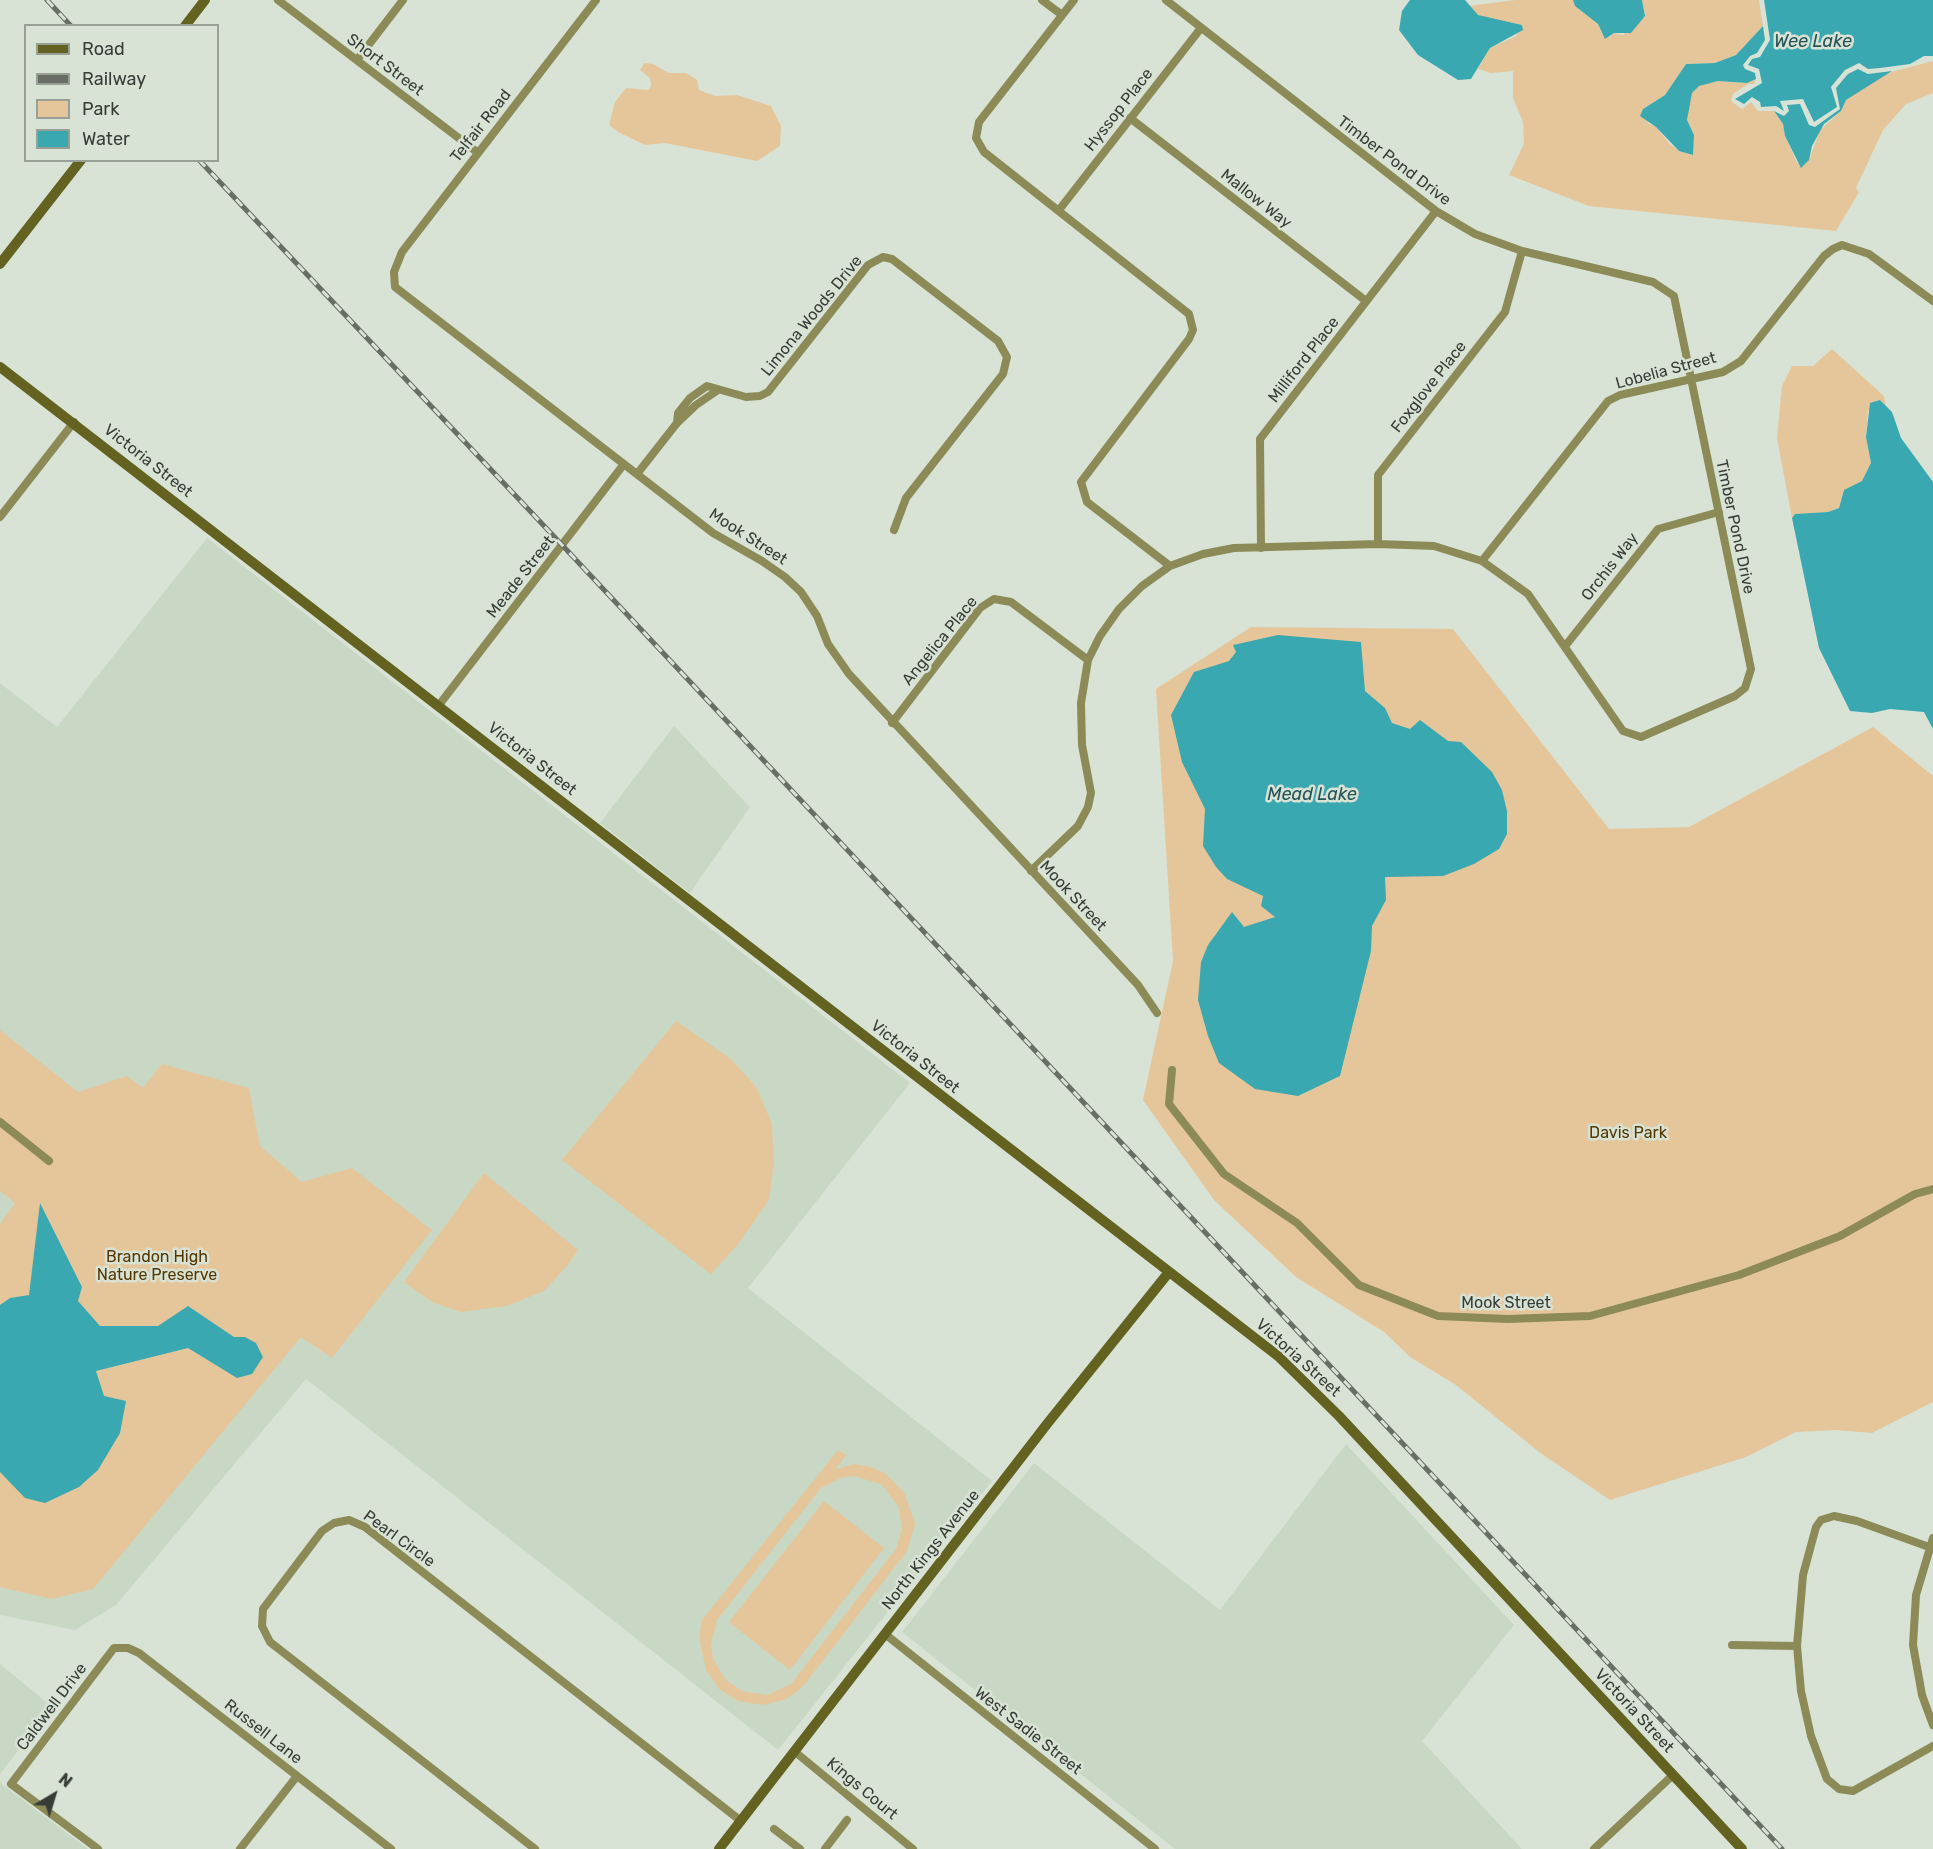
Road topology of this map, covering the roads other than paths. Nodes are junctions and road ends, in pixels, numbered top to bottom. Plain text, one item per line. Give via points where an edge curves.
1 (205, 0) edge
2 (278, 0) edge
3 (403, 0) edge
4 (596, 0) edge
5 (1042, 0) edge
6 (1074, 0) edge
7 (1166, 0) edge
8 (1062, 15) junction
9 (187, 24) edge
10 (1201, 28) junction
11 (357, 60) junction
12 (1130, 118) junction
13 (477, 152) junction
14 (79, 162) edge
15 (1059, 210) junction
16 (1436, 211) junction
17 (1522, 251) junction
18 (0, 264) edge
19 (394, 272) joint
20 (1366, 301) junction
21 (1933, 302) edge
22 (0, 367) edge
23 (1690, 379) junction
24 (718, 390) junction
25 (690, 398) junction
26 (696, 405) junction
27 (74, 422) junction
28 (677, 423) junction
29 (624, 464) junction
30 (637, 474) junction
31 (1719, 512) junction
32 (0, 517) edge
33 (894, 530) dead end
34 (1378, 544) junction
35 (1261, 548) junction
36 (1482, 561) junction
37 (1170, 566) junction
38 (1566, 645) junction
39 (1088, 660) junction
40 (439, 705) junction
41 (892, 723) junction
42 (1031, 871) junction
43 (1157, 1013) dead end
44 (1172, 1070) dead end
45 (0, 1122) edge
46 (49, 1161) dead end
47 (1933, 1189) edge
48 (1169, 1272) junction
49 (1933, 1538) edge
50 (1929, 1547) junction
51 (885, 1634) junction
52 (1732, 1645) dead end
53 (1797, 1646) junction
54 (114, 1648) joint
55 (1933, 1725) edge
56 (1933, 1746) edge
57 (794, 1750) junction
58 (1673, 1775) junction
59 (297, 1776) junction
60 (847, 1820) dead end
61 (741, 1821) junction
62 (774, 1829) dead end
63 (98, 1849) edge
64 (240, 1849) edge
65 (390, 1849) edge
66 (535, 1849) edge
67 (719, 1849) edge
68 (800, 1849) edge
69 (825, 1849) edge
70 (913, 1849) edge
71 (1155, 1849) edge
72 (1594, 1849) edge
73 (1742, 1849) edge

1 - 9 street
2 - 11 street, Short Street
3 - 11 street
4 - 13 street, Telfair Road
5 - 8 street
6 - 8 street
7 - 10 street, Timber Pond Drive
8 - 15 street via 979,122 976,138 984,152
10 - 12 street, Hyssop Place
10 - 16 street, Timber Pond Drive
11 - 13 street, Short Street
12 - 15 street, Hyssop Place
12 - 20 street, Mallow Way
13 - 19 street, Telfair Road via 402,252
14 - 18 street
15 - 37 street via 1184,307 1193,322 1189,339 1082,482 1087,502
16 - 17 street, Timber Pond Drive via 1475,234
16 - 20 street, Milliford Place
17 - 23 street, Timber Pond Drive via 1653,282 1669,290 1677,305
17 - 34 street, Foxglove Place via 1505,312 1378,475
19 - 29 street, Mook Street via 395,287
20 - 35 street, Milliford Place via 1260,439
21 - 23 street, Lobelia Street via 1869,254 1842,245 1824,256 1741,361 1723,372
22 - 27 street, Victoria Street
23 - 31 street, Timber Pond Drive
23 - 36 street, Lobelia Street via 1620,394 1608,401
24 - 25 street, Limona Woods Drive via 707,386
24 - 26 street
24 - 33 street, Limona Woods Drive via 753,397 768,392 868,265 883,257 899,263 998,340 1007,357 1003,374 906,498
25 - 26 street
25 - 28 street via 678,413
26 - 28 street
27 - 32 street
27 - 40 street, Victoria Street
28 - 30 street
29 - 30 street, Mook Street
29 - 40 street, Meade Street
30 - 41 street, Mook Street via 713,533 762,561 801,592 837,659
31 - 38 street, Orchis Way via 1658,528
31 - 38 street, Timber Pond Drive via 1750,669 1745,688 1641,737 1623,731
34 - 35 street, Timber Pond Drive
34 - 36 street, Timber Pond Drive via 1434,546
35 - 37 street, Timber Pond Drive via 1203,554
36 - 38 street, Timber Pond Drive via 1528,594
37 - 39 street, Timber Pond Drive via 1119,609
39 - 41 street, Angelica Place via 1011,602 994,599 980,608
39 - 42 street via 1080,723 1091,793 1088,807 1078,825
40 - 48 street, Victoria Street
41 - 42 street, Mook Street
42 - 43 street, Mook Street via 1138,986
44 - 47 street, Mook Street via 1169,1104 1224,1174 1297,1223 1359,1285 1438,1316 1590,1316 1739,1275 1840,1236 1915,1194
45 - 46 street
48 - 51 street, North Kings Avenue
48 - 58 street, Victoria Street via 1302,1377
49 - 50 street
50 - 53 street via 1857,1521 1834,1516 1821,1520 1803,1575
50 - 55 street via 1916,1595 1913,1646 1922,1695
51 - 57 street, North Kings Avenue
51 - 71 street, West Sadie Street
52 - 53 street
53 - 56 street via 1810,1736 1827,1779 1839,1789 1853,1791
54 - 59 street, Russell Lane via 139,1653
54 - 63 street, Caldwell Drive via 11,1784
57 - 61 street, North Kings Avenue
57 - 70 street, Kings Court
58 - 72 street
58 - 73 street, Victoria Street
59 - 64 street
59 - 65 street, Russell Lane
60 - 69 street
61 - 66 street, Pearl Circle via 365,1527 349,1520 334,1523 322,1531 263,1609 262,1626 270,1642
61 - 67 street, North Kings Avenue
62 - 68 street

